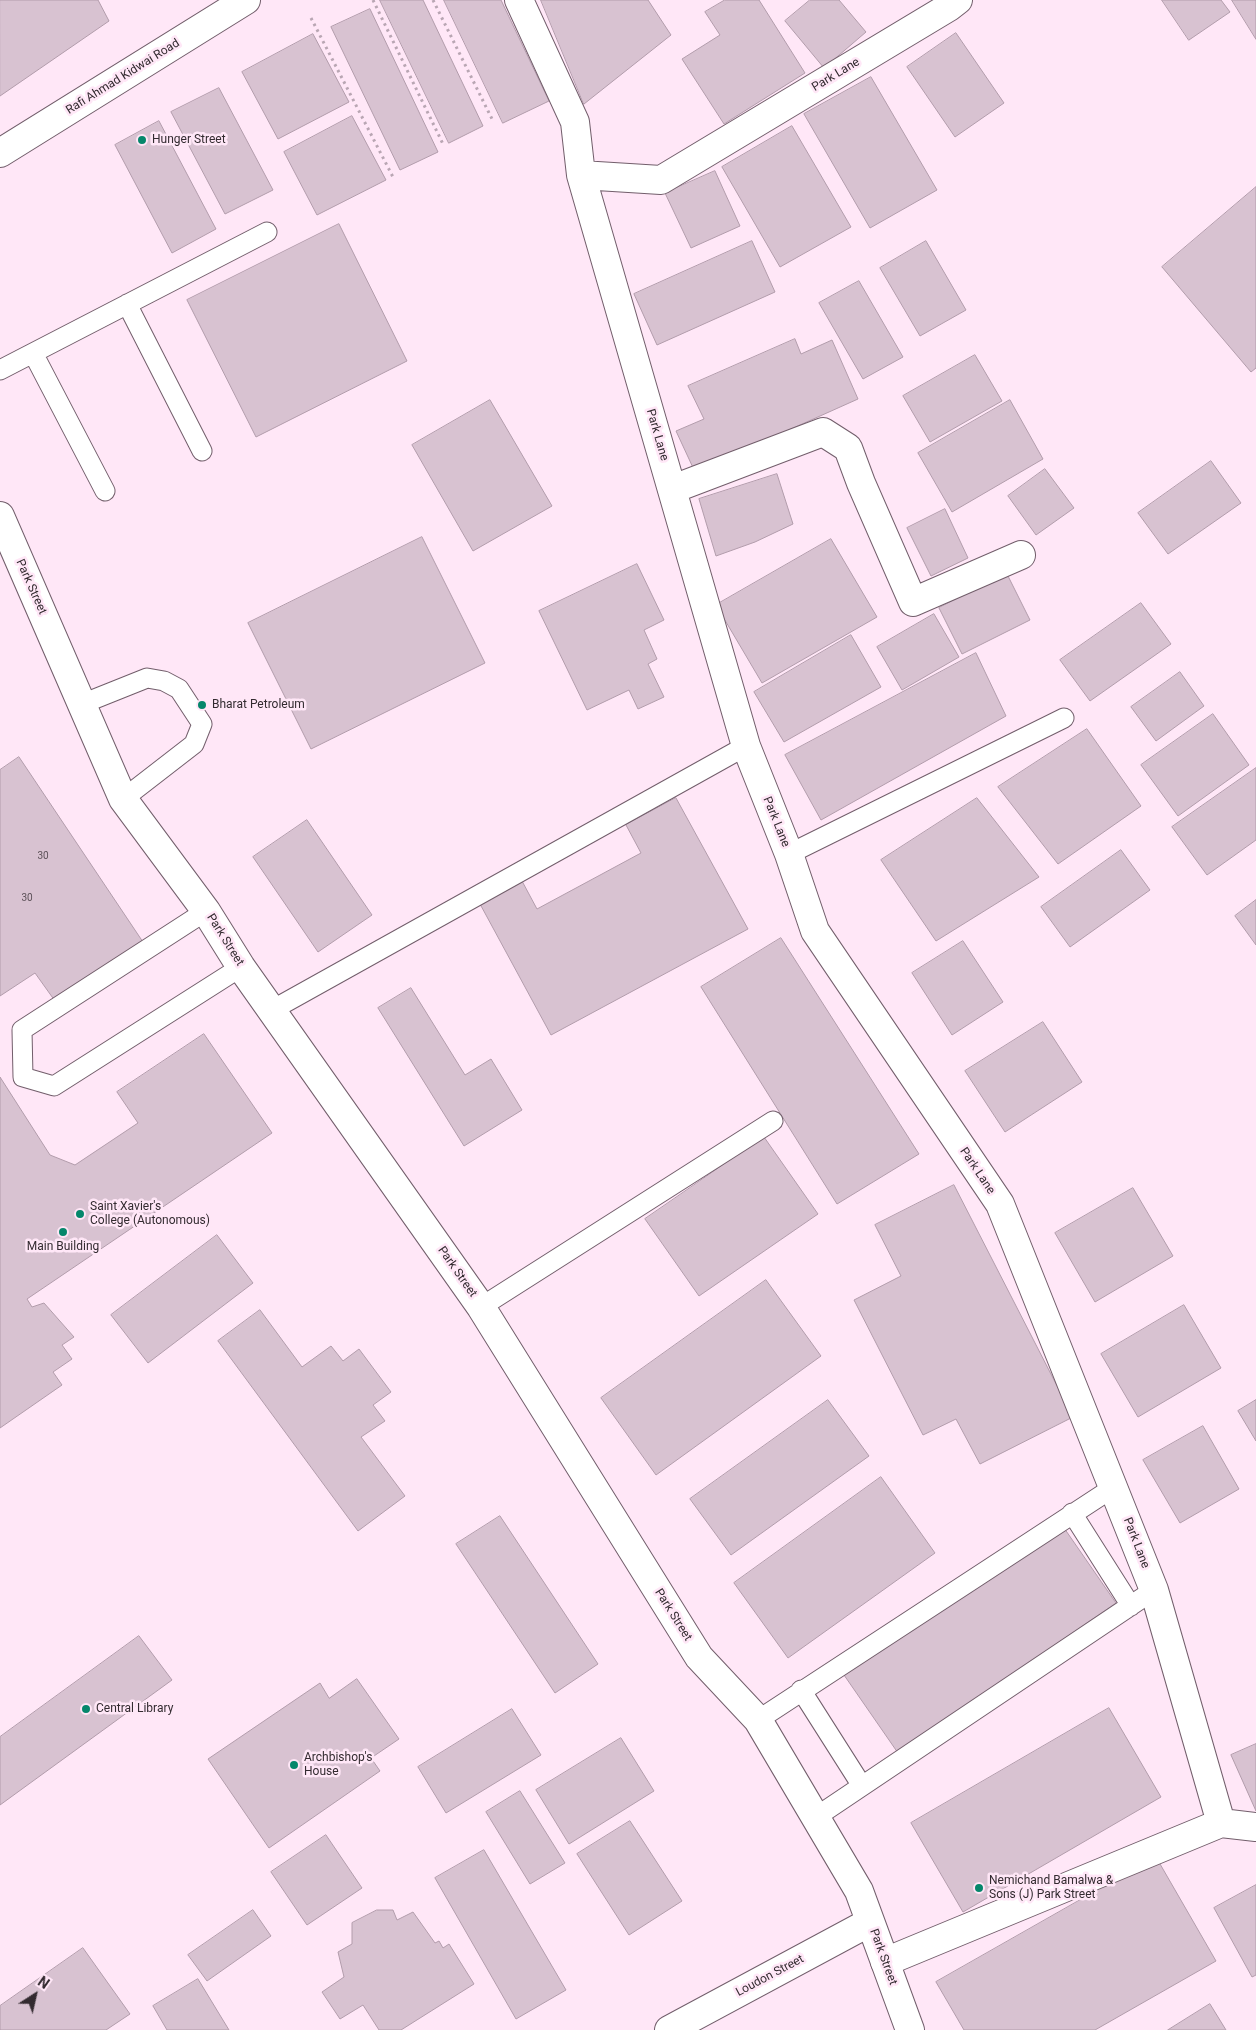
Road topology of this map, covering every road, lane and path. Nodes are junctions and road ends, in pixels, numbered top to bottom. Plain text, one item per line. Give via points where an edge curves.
1 (246, 0) edge
2 (372, 0) edge
3 (433, 0) edge
4 (519, 0) edge
5 (958, 0) edge
6 (311, 18) dead end
7 (492, 121) dead end
8 (443, 144) dead end
9 (0, 153) edge
10 (581, 175) junction
11 (394, 179) dead end
12 (267, 232) dead end
13 (128, 304) junction
14 (33, 353) junction
15 (0, 370) edge
16 (202, 451) dead end
17 (673, 489) junction
18 (105, 491) dead end
19 (0, 516) edge
20 (1021, 555) dead end
21 (82, 704) junction
22 (1064, 718) dead end
23 (746, 746) junction
24 (123, 798) junction
25 (789, 854) junction
26 (206, 911) junction
27 (241, 967) junction
28 (272, 1010) junction
29 (773, 1121) dead end
30 (481, 1307) junction
31 (1114, 1487) junction
32 (1072, 1513) junction
33 (1154, 1590) junction
34 (1131, 1606) junction
35 (801, 1690) junction
36 (758, 1720) junction
37 (862, 1786) junction
38 (816, 1817) junction
39 (1221, 1823) junction
40 (1256, 1827) edge
41 (870, 1922) junction
42 (885, 1962) junction
43 (669, 2030) edge
44 (910, 2030) edge

1 - 9 street, Rafi Ahmad Kidwai Road
2 - 8 path
3 - 7 path
4 - 10 street via 575,122
5 - 10 street, Park Lane via 661,180
6 - 11 path
10 - 17 street, Park Lane
12 - 13 lane
13 - 14 lane
13 - 16 lane
14 - 15 lane
14 - 18 lane
17 - 20 street via 822,432 848,448 913,602
17 - 23 street, Park Lane
19 - 21 street, Park Street
21 - 24 street, Park Street
21 - 24 lane via 147,678 164,681 179,689 202,724 194,744
22 - 25 lane
23 - 25 street, Park Lane
23 - 28 lane
24 - 26 street, Park Street
25 - 31 street, Park Lane via 815,930 1000,1204
26 - 27 street, Park Street
26 - 27 lane via 22,1030 23,1077 54,1086
27 - 28 street, Park Street
28 - 30 street, Park Street
29 - 30 lane
30 - 36 street, Park Street via 699,1657
31 - 32 lane
31 - 33 street, Park Lane
32 - 34 lane
32 - 35 lane
33 - 34 lane
33 - 39 street, Park Lane
34 - 37 lane
35 - 36 lane
35 - 37 lane
36 - 38 street, Park Street
37 - 38 lane
38 - 41 street, Park Street via 859,1891
39 - 40 street
39 - 42 street
41 - 42 street, Park Street
41 - 43 street, Loudon Street
42 - 44 street, Park Street

